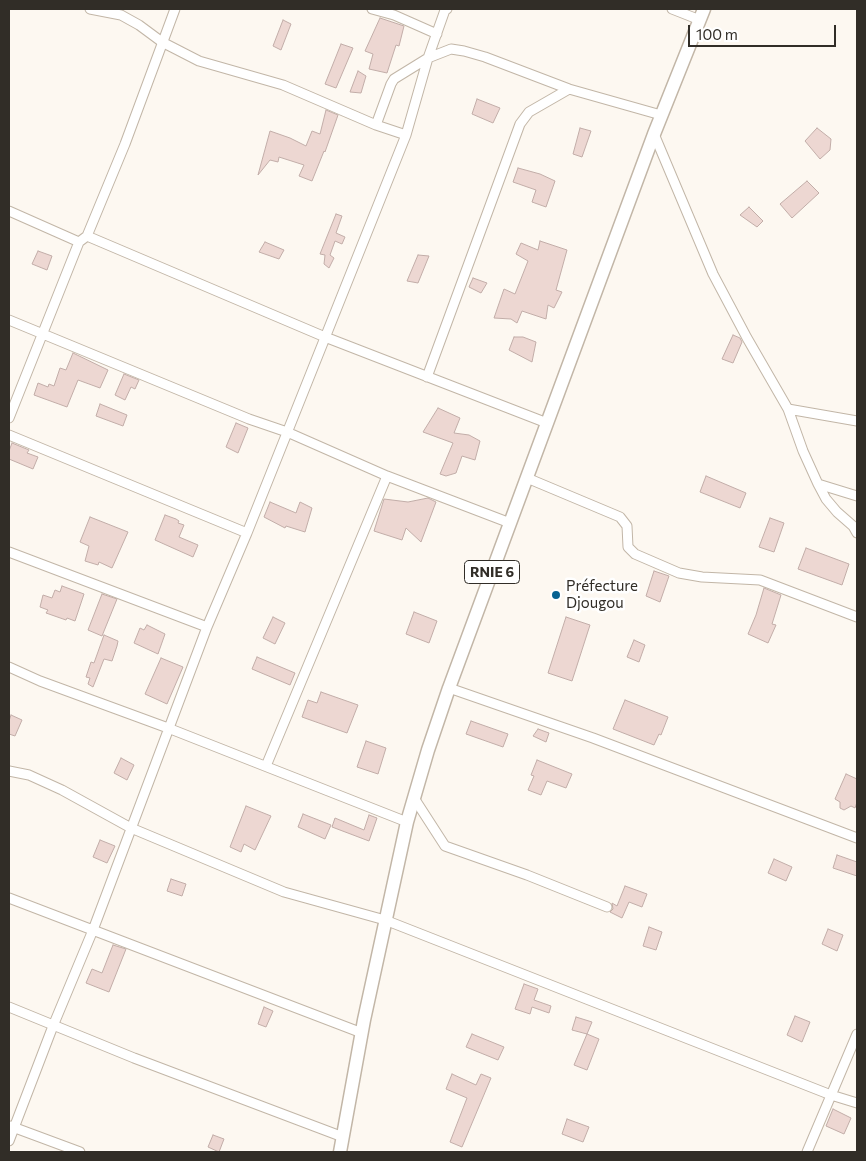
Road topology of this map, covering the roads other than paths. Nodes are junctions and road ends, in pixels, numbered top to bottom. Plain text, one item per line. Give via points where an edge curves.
1 (90, 9) edge
2 (175, 9) edge
3 (372, 9) edge
4 (446, 9) edge
5 (672, 9) edge
6 (702, 15) edge
7 (437, 34) junction
8 (162, 42) junction
9 (428, 58) junction
10 (569, 89) junction
11 (661, 115) junction
12 (376, 125) junction
13 (654, 134) junction
14 (406, 135) junction
15 (9, 211) edge
16 (86, 236) junction
17 (78, 242) junction
18 (9, 320) edge
19 (42, 333) junction
20 (324, 337) junction
21 (427, 376) junction
22 (788, 409) junction
23 (9, 418) edge
24 (857, 421) edge
25 (547, 423) junction
26 (287, 432) junction
27 (9, 435) edge
28 (388, 476) junction
29 (527, 478) junction
30 (818, 484) junction
31 (857, 496) edge
32 (510, 523) junction
33 (857, 533) edge
34 (247, 534) junction
35 (9, 552) edge
36 (857, 617) edge
37 (207, 627) junction
38 (9, 667) edge
39 (449, 688) junction
40 (168, 728) junction
41 (266, 766) junction
42 (9, 770) edge
43 (414, 798) junction
44 (406, 822) junction
45 (132, 828) junction
46 (857, 838) edge
47 (9, 898) edge
48 (607, 907) dead end
49 (385, 920) junction
50 (93, 930) junction
51 (9, 1008) edge
52 (53, 1026) junction
53 (362, 1033) junction
54 (857, 1034) edge
55 (831, 1095) junction
56 (857, 1103) edge
57 (11, 1127) edge
58 (343, 1137) junction
59 (9, 1141) edge
60 (80, 1152) edge
61 (340, 1152) edge
62 (807, 1152) edge

1 - 8 street via 121,15
2 - 8 street
3 - 7 street
4 - 7 street
5 - 6 street
6 - 11 main road, RNIE 6
7 - 9 street
8 - 12 street via 199,61 283,85
8 - 16 street via 125,144
9 - 10 street via 451,50 464,51
9 - 12 street via 390,84
9 - 14 street
10 - 11 street
10 - 21 street via 529,112 520,124
11 - 13 main road, RNIE 6
12 - 14 street
13 - 22 street via 713,274
13 - 25 main road, RNIE 6
14 - 20 street
15 - 17 street
16 - 17 street
16 - 20 street
17 - 19 street
18 - 19 street
19 - 23 street
19 - 26 street
20 - 21 street
20 - 26 street
21 - 25 street
22 - 24 street
22 - 30 street
25 - 29 main road, RNIE 6
26 - 28 street
26 - 34 street
27 - 34 street
28 - 32 street
28 - 41 street
29 - 32 main road, RNIE 6
29 - 36 street via 620,517 627,526 628,547 635,554 679,573 760,580
30 - 31 street
30 - 33 street via 826,499
32 - 39 main road, RNIE 6
34 - 37 street
35 - 37 street
37 - 40 street
38 - 40 street
39 - 43 main road, RNIE 6
39 - 46 street
40 - 41 street
40 - 45 street
41 - 44 street
42 - 45 street via 62,790
43 - 44 main road, RNIE 6
43 - 48 street via 446,846
44 - 49 main road, RNIE 6
45 - 49 street via 284,892
45 - 50 street
47 - 50 street
49 - 53 main road, RNIE 6
49 - 55 street
50 - 52 street
50 - 53 street
51 - 52 street
52 - 57 street
52 - 58 street
53 - 58 main road, RNIE 6
54 - 55 street
55 - 56 street
55 - 62 street
57 - 59 street
57 - 60 street
58 - 61 main road, RNIE 6

